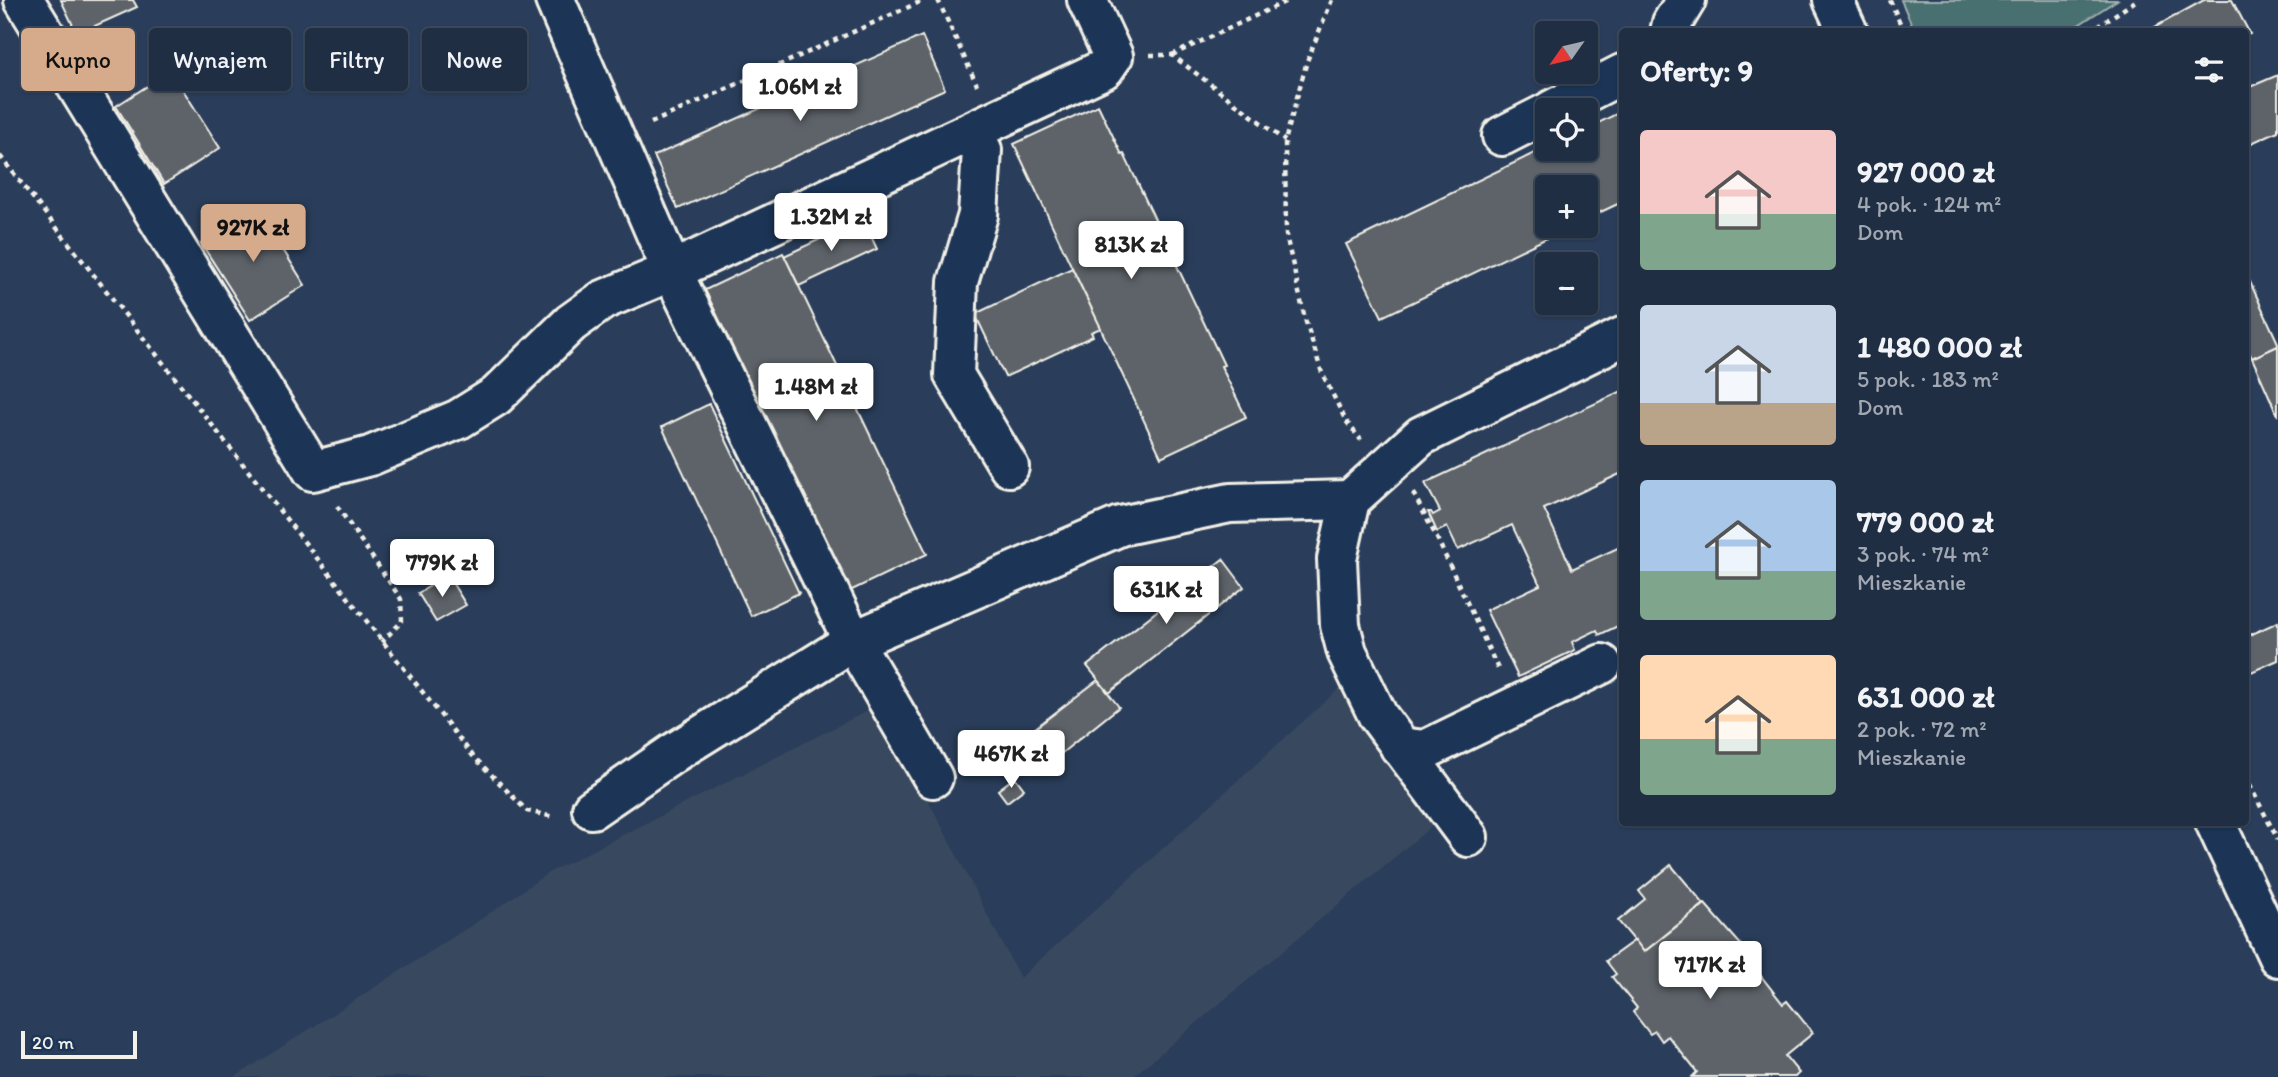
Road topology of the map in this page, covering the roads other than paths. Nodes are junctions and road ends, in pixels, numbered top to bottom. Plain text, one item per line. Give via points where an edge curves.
1 (24, 0) edge
2 (555, 0) edge
3 (1087, 0) edge
4 (1686, 0) edge
5 (1833, 0) edge
6 (1671, 28) edge
7 (1846, 28) edge
8 (1619, 76) edge
9 (1575, 98) edge
10 (1535, 119) edge
11 (988, 135) junction
12 (1502, 136) dead end
13 (672, 271) junction
14 (1619, 338) edge
15 (1009, 467) dead end
16 (1350, 500) junction
17 (853, 641) junction
18 (1602, 664) dead end
19 (1400, 747) junction
20 (933, 778) dead end
21 (592, 809) road end
22 (2217, 826) edge
23 (1468, 837) dead end
24 (2278, 957) edge

1 - 13 street via 313,471 370,456 459,419 496,396 571,323 603,300
2 - 13 street
3 - 11 street via 1113,56 1104,69
4 - 6 street
5 - 7 street
8 - 9 street
10 - 12 street
11 - 13 street
11 - 15 street via 978,215 958,282 954,375
13 - 17 street
14 - 16 street via 1421,436
16 - 17 street via 1230,503 1120,526
16 - 19 street via 1337,559 1340,625 1347,652 1378,716
17 - 20 street
17 - 21 street
18 - 19 street via 1425,750
19 - 23 street
22 - 24 street

